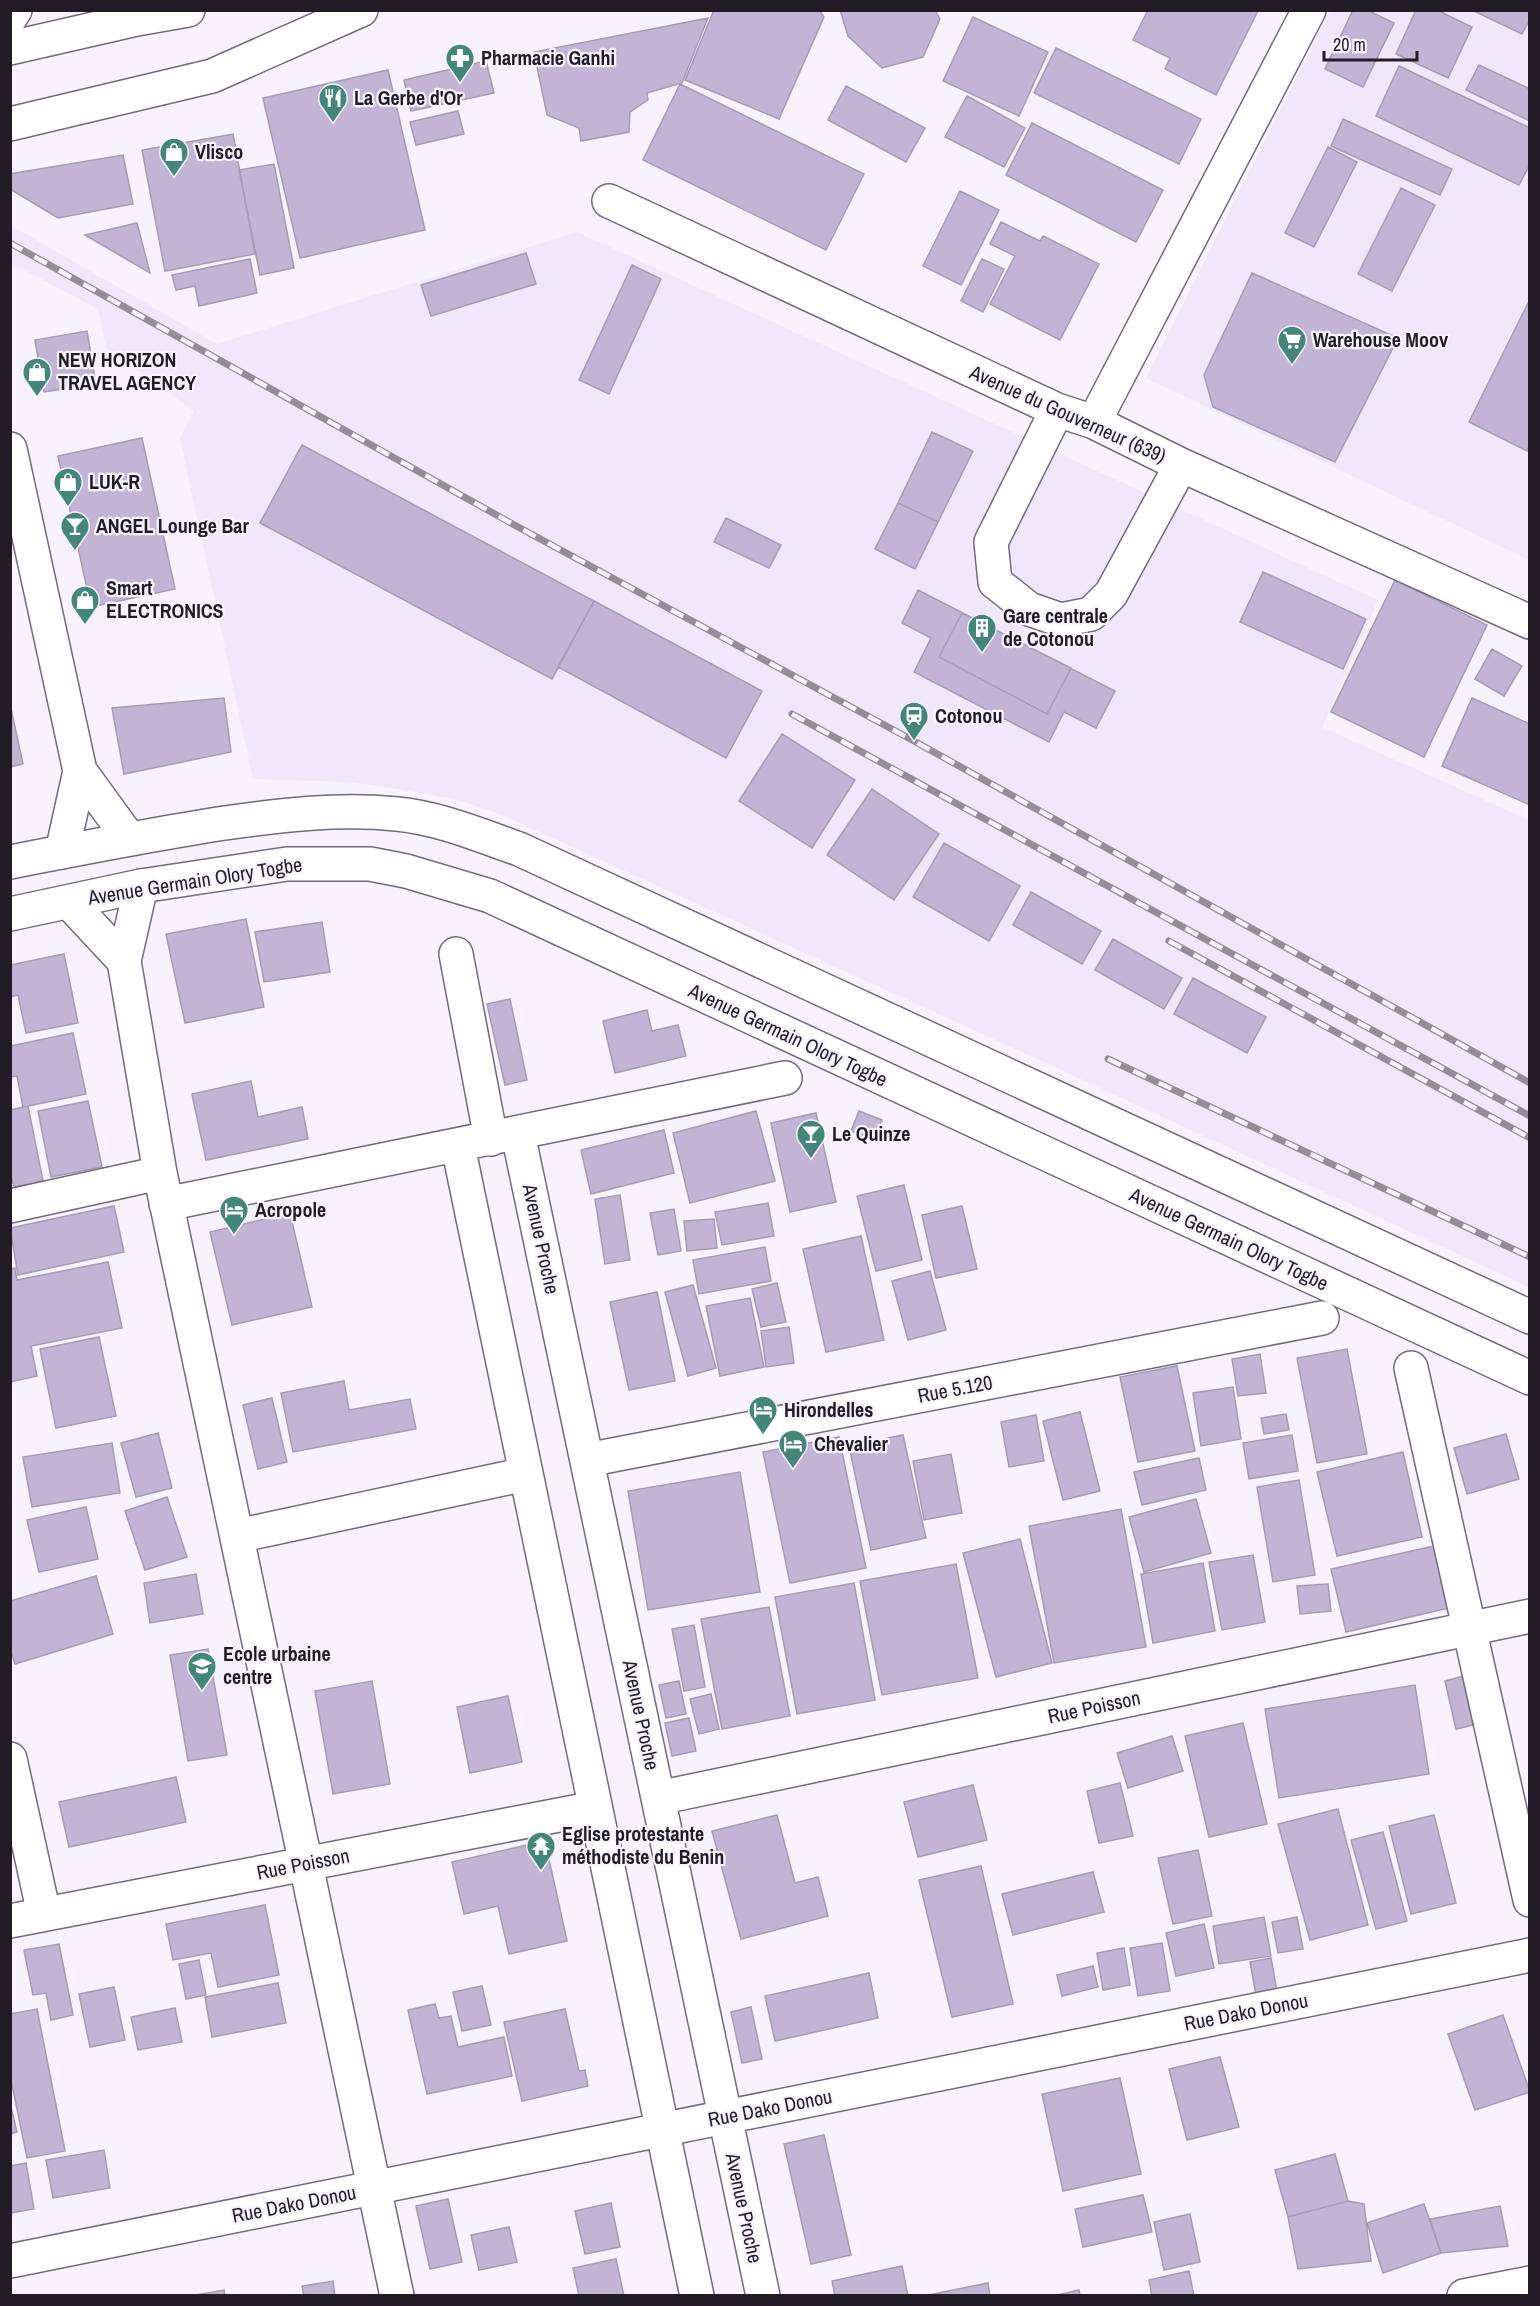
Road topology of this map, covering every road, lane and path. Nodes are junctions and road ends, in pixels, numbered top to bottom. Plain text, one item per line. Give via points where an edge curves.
1 (15, 10) edge
2 (188, 10) edge
3 (361, 10) edge
4 (1309, 10) edge
5 (133, 15) edge
6 (10, 18) edge
7 (10, 48) edge
8 (10, 124) edge
9 (609, 201) dead end
10 (1057, 410) junction
11 (1094, 422) junction
12 (10, 449) edge
13 (1181, 465) junction
14 (1530, 622) edge
15 (80, 771) junction
16 (128, 837) junction
17 (62, 852) junction
18 (10, 862) edge
19 (141, 886) junction
20 (69, 902) junction
21 (10, 914) edge
22 (456, 954) dead end
23 (124, 961) junction
24 (786, 1078) dead end
25 (505, 1136) junction
26 (458, 1146) junction
27 (163, 1189) junction
28 (10, 1206) edge
29 (1530, 1317) edge
30 (1322, 1318) dead end
31 (1411, 1368) dead end
32 (1530, 1378) edge
33 (587, 1461) junction
34 (526, 1474) junction
35 (237, 1536) junction
36 (1530, 1616) edge
37 (1469, 1629) junction
38 (10, 1759) edge
39 (658, 1798) junction
40 (595, 1808) junction
41 (307, 1864) junction
42 (1530, 1900) edge
43 (44, 1914) junction
44 (10, 1921) edge
45 (1530, 1955) edge
46 (725, 2117) junction
47 (662, 2130) junction
48 (376, 2188) junction
49 (10, 2261) edge
50 (1530, 2283) edge
51 (398, 2295) edge
52 (697, 2295) edge
53 (763, 2295) edge
54 (1464, 2295) edge

1 - 6 main road
2 - 5 main road
3 - 8 main road via 212,76
4 - 11 main road
5 - 7 main road
9 - 10 main road, Avenue du Gouverneur (639)
10 - 11 main road, Avenue du Gouverneur (639)
10 - 13 main road via 991,542 995,582 1029,609 1061,620 1091,614 1112,594
11 - 13 main road, Avenue du Gouverneur (639)
12 - 15 main road
13 - 14 main road, Avenue du Gouverneur (639)
15 - 16 main road
15 - 17 main road
16 - 17 main road
16 - 29 main road via 328,812 398,814 478,834 530,854
17 - 18 main road
19 - 20 main road, Avenue Germain Olory Togbe
19 - 23 main road
19 - 32 main road, Avenue Germain Olory Togbe via 287,864 370,864 490,896
20 - 21 main road, Avenue Germain Olory Togbe
20 - 23 main road
22 - 25 main road, Avenue Proche
23 - 27 main road
24 - 25 main road
25 - 26 main road
25 - 33 main road, Avenue Proche
26 - 27 main road
26 - 34 main road
27 - 28 main road
27 - 35 main road
30 - 33 main road, Rue 5.120
31 - 37 main road
33 - 39 main road, Avenue Proche
34 - 35 main road
34 - 40 main road
35 - 41 main road
36 - 37 main road, Rue Poisson
37 - 39 main road, Rue Poisson
37 - 42 main road
38 - 43 main road
39 - 46 main road, Avenue Proche
40 - 41 main road, Rue Poisson
40 - 47 main road
41 - 43 main road, Rue Poisson
41 - 48 main road
43 - 44 main road, Rue Poisson
45 - 46 main road, Rue Dako Donou
46 - 47 main road, Rue Dako Donou
46 - 53 main road, Avenue Proche
47 - 48 main road, Rue Dako Donou
47 - 52 main road
48 - 49 main road, Rue Dako Donou
48 - 51 main road
50 - 54 main road

